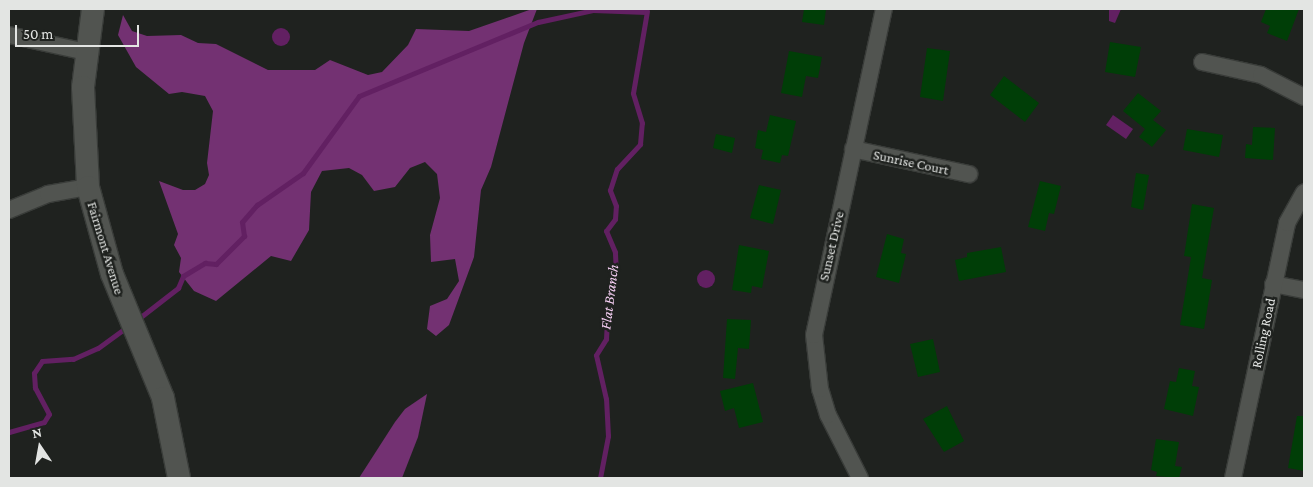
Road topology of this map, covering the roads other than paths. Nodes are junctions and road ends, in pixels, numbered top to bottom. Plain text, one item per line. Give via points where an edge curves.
1 (93, 9) edge
2 (884, 9) edge
3 (9, 35) edge
4 (86, 52) junction
5 (1202, 62) dead end
6 (1304, 97) edge
7 (853, 150) junction
8 (968, 174) dead end
9 (88, 187) junction
10 (1304, 192) edge
11 (9, 210) edge
12 (1273, 284) junction
13 (1304, 290) edge
14 (179, 478) edge
15 (860, 478) edge
16 (1234, 478) edge

1 - 4 street, Fairmont Avenue
2 - 7 street, Sunset Drive
3 - 4 street
4 - 9 street, Fairmont Avenue via 82,123
5 - 6 street via 1261,75
7 - 8 street, Sunrise Court
7 - 15 street, Sunset Drive via 814,335 820,389 828,415
9 - 11 street via 48,194
9 - 14 street, Fairmont Avenue via 112,274 170,423
10 - 12 street, Rolling Road via 1287,223
12 - 13 street
12 - 16 street, Rolling Road

